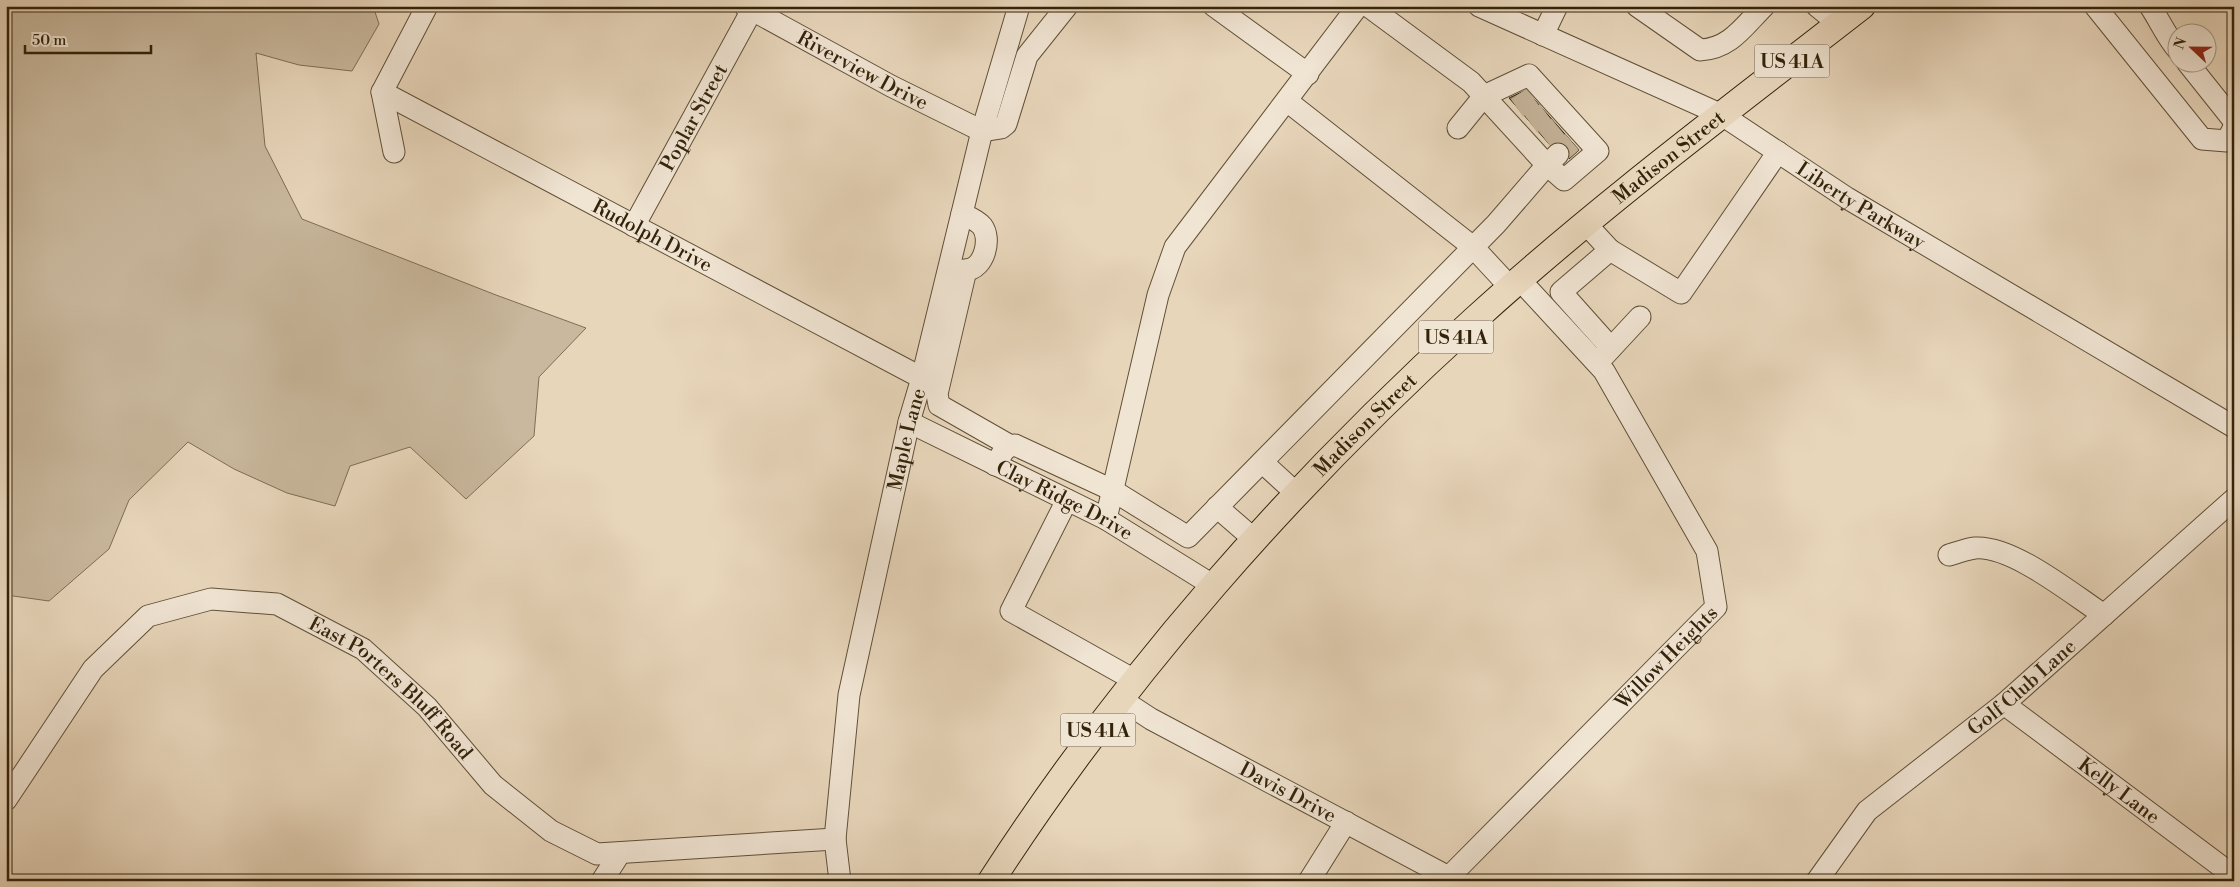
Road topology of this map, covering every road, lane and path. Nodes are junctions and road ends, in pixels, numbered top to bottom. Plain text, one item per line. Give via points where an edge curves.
1 (427, 6) edge
2 (1019, 6) edge
3 (1067, 6) edge
4 (1214, 6) edge
5 (1358, 6) edge
6 (1368, 6) edge
7 (1478, 6) edge
8 (1557, 6) edge
9 (1637, 6) edge
10 (1764, 6) edge
11 (1817, 6) edge
12 (1862, 6) edge
13 (2095, 6) edge
14 (748, 8) edge
15 (2155, 13) edge
16 (1839, 24) junction
17 (1543, 35) junction
18 (2168, 38) edge
19 (2195, 72) edge
20 (1308, 74) junction
21 (382, 92) junction
22 (1484, 96) junction
23 (1287, 101) junction
24 (1722, 115) junction
25 (2234, 121) edge
26 (1544, 126) junction
27 (2234, 127) edge
28 (1458, 128) dead end
29 (982, 131) junction
30 (394, 152) dead end
31 (1778, 152) junction
32 (962, 214) junction
33 (1586, 224) junction
34 (634, 226) junction
35 (1473, 247) junction
36 (1610, 250) junction
37 (958, 269) junction
38 (1515, 284) junction
39 (1568, 301) junction
40 (1552, 315) junction
41 (1640, 317) dead end
42 (1611, 348) junction
43 (1596, 363) junction
44 (922, 378) junction
45 (909, 422) junction
46 (2234, 427) edge
47 (1009, 445) junction
48 (1262, 462) junction
49 (995, 465) junction
50 (1112, 490) junction
51 (1297, 494) junction
52 (2234, 499) edge
53 (1067, 500) junction
54 (1217, 507) junction
55 (1106, 518) junction
56 (1255, 540) junction
57 (1949, 555) dead end
58 (1214, 586) junction
59 (2104, 615) junction
60 (1129, 690) junction
61 (2004, 704) junction
62 (6, 800) edge
63 (1346, 822) junction
64 (835, 839) junction
65 (620, 853) junction
66 (2234, 876) edge
67 (1453, 879) edge
68 (602, 881) edge
69 (840, 881) edge
70 (991, 881) edge
71 (1309, 881) edge
72 (1817, 881) edge

1 - 21 street
2 - 29 street, Maple Lane
3 - 29 street via 1027,56 1006,124
4 - 20 street
5 - 20 street
6 - 22 street via 1471,82
7 - 17 street, Liberty Parkway
8 - 17 street
9 - 10 street via 1700,50 1726,45
11 - 16 street
12 - 16 main road, Madison Street / US 41A
13 - 27 street via 2202,139 2227,141
14 - 29 street, Riverview Drive via 891,86
14 - 34 street, Poplar Street
15 - 18 street
16 - 24 main road, Madison Street / US 41A
17 - 24 street, Liberty Parkway
19 - 25 street
20 - 23 street
21 - 30 street
21 - 34 street, Rudolph Drive
22 - 26 street
22 - 26 street via 1529,75
22 - 28 street
23 - 35 street, Willow Heights
23 - 50 street via 1175,248 1158,295
24 - 31 street, Liberty Parkway
24 - 33 main road, Madison Street / US 41A
26 - 35 street via 1496,224
29 - 32 street, Maple Lane
31 - 36 street via 1681,293
31 - 46 street, Liberty Parkway via 1847,198
32 - 37 street, Maple Lane
32 - 37 street via 983,227 987,240 978,265
33 - 36 street
33 - 38 main road, Madison Street / US 41A
34 - 44 street, Rudolph Drive
35 - 38 street, Willow Heights
35 - 48 street
36 - 39 street via 1561,292
37 - 44 street, Maple Lane
37 - 47 street via 937,394 939,405
38 - 40 street, Willow Heights
38 - 51 main road, Madison Street / US 41A via 1411,379
39 - 40 street
39 - 42 street
40 - 43 street, Willow Heights
41 - 42 street
42 - 43 street
43 - 67 street, Willow Heights via 1604,371 1707,551 1716,607
44 - 45 street, Maple Lane
45 - 49 street, Clay Ridge Drive
45 - 64 street, Maple Lane via 848,695
47 - 49 street
47 - 50 street
48 - 51 street
48 - 54 street
49 - 53 street, Clay Ridge Drive
50 - 54 street via 1188,537
50 - 55 street
51 - 56 main road, Madison Street / US 41A
52 - 59 street, Golf Club Lane
53 - 55 street, Clay Ridge Drive
53 - 60 street, Davis Drive via 1011,611
54 - 56 street
55 - 58 street, Clay Ridge Drive
56 - 58 main road, Madison Street / US 41A
57 - 59 street via 1975,548 2003,552
58 - 60 main road, Madison Street / US 41A
59 - 61 street, Golf Club Lane
60 - 63 street, Davis Drive via 1151,719
60 - 70 main road, Madison Street / US 41A via 1047,799
61 - 66 street, Kelly Lane
61 - 72 street, Golf Club Lane via 1867,811
62 - 65 street, East Porters Bluff Road via 93,669 148,616 211,599 277,604 363,649 427,707 493,785 550,831 597,854
63 - 67 street, Davis Drive
63 - 71 street
64 - 65 street, East Porters Bluff Road
64 - 69 street, Maple Lane
65 - 68 street

